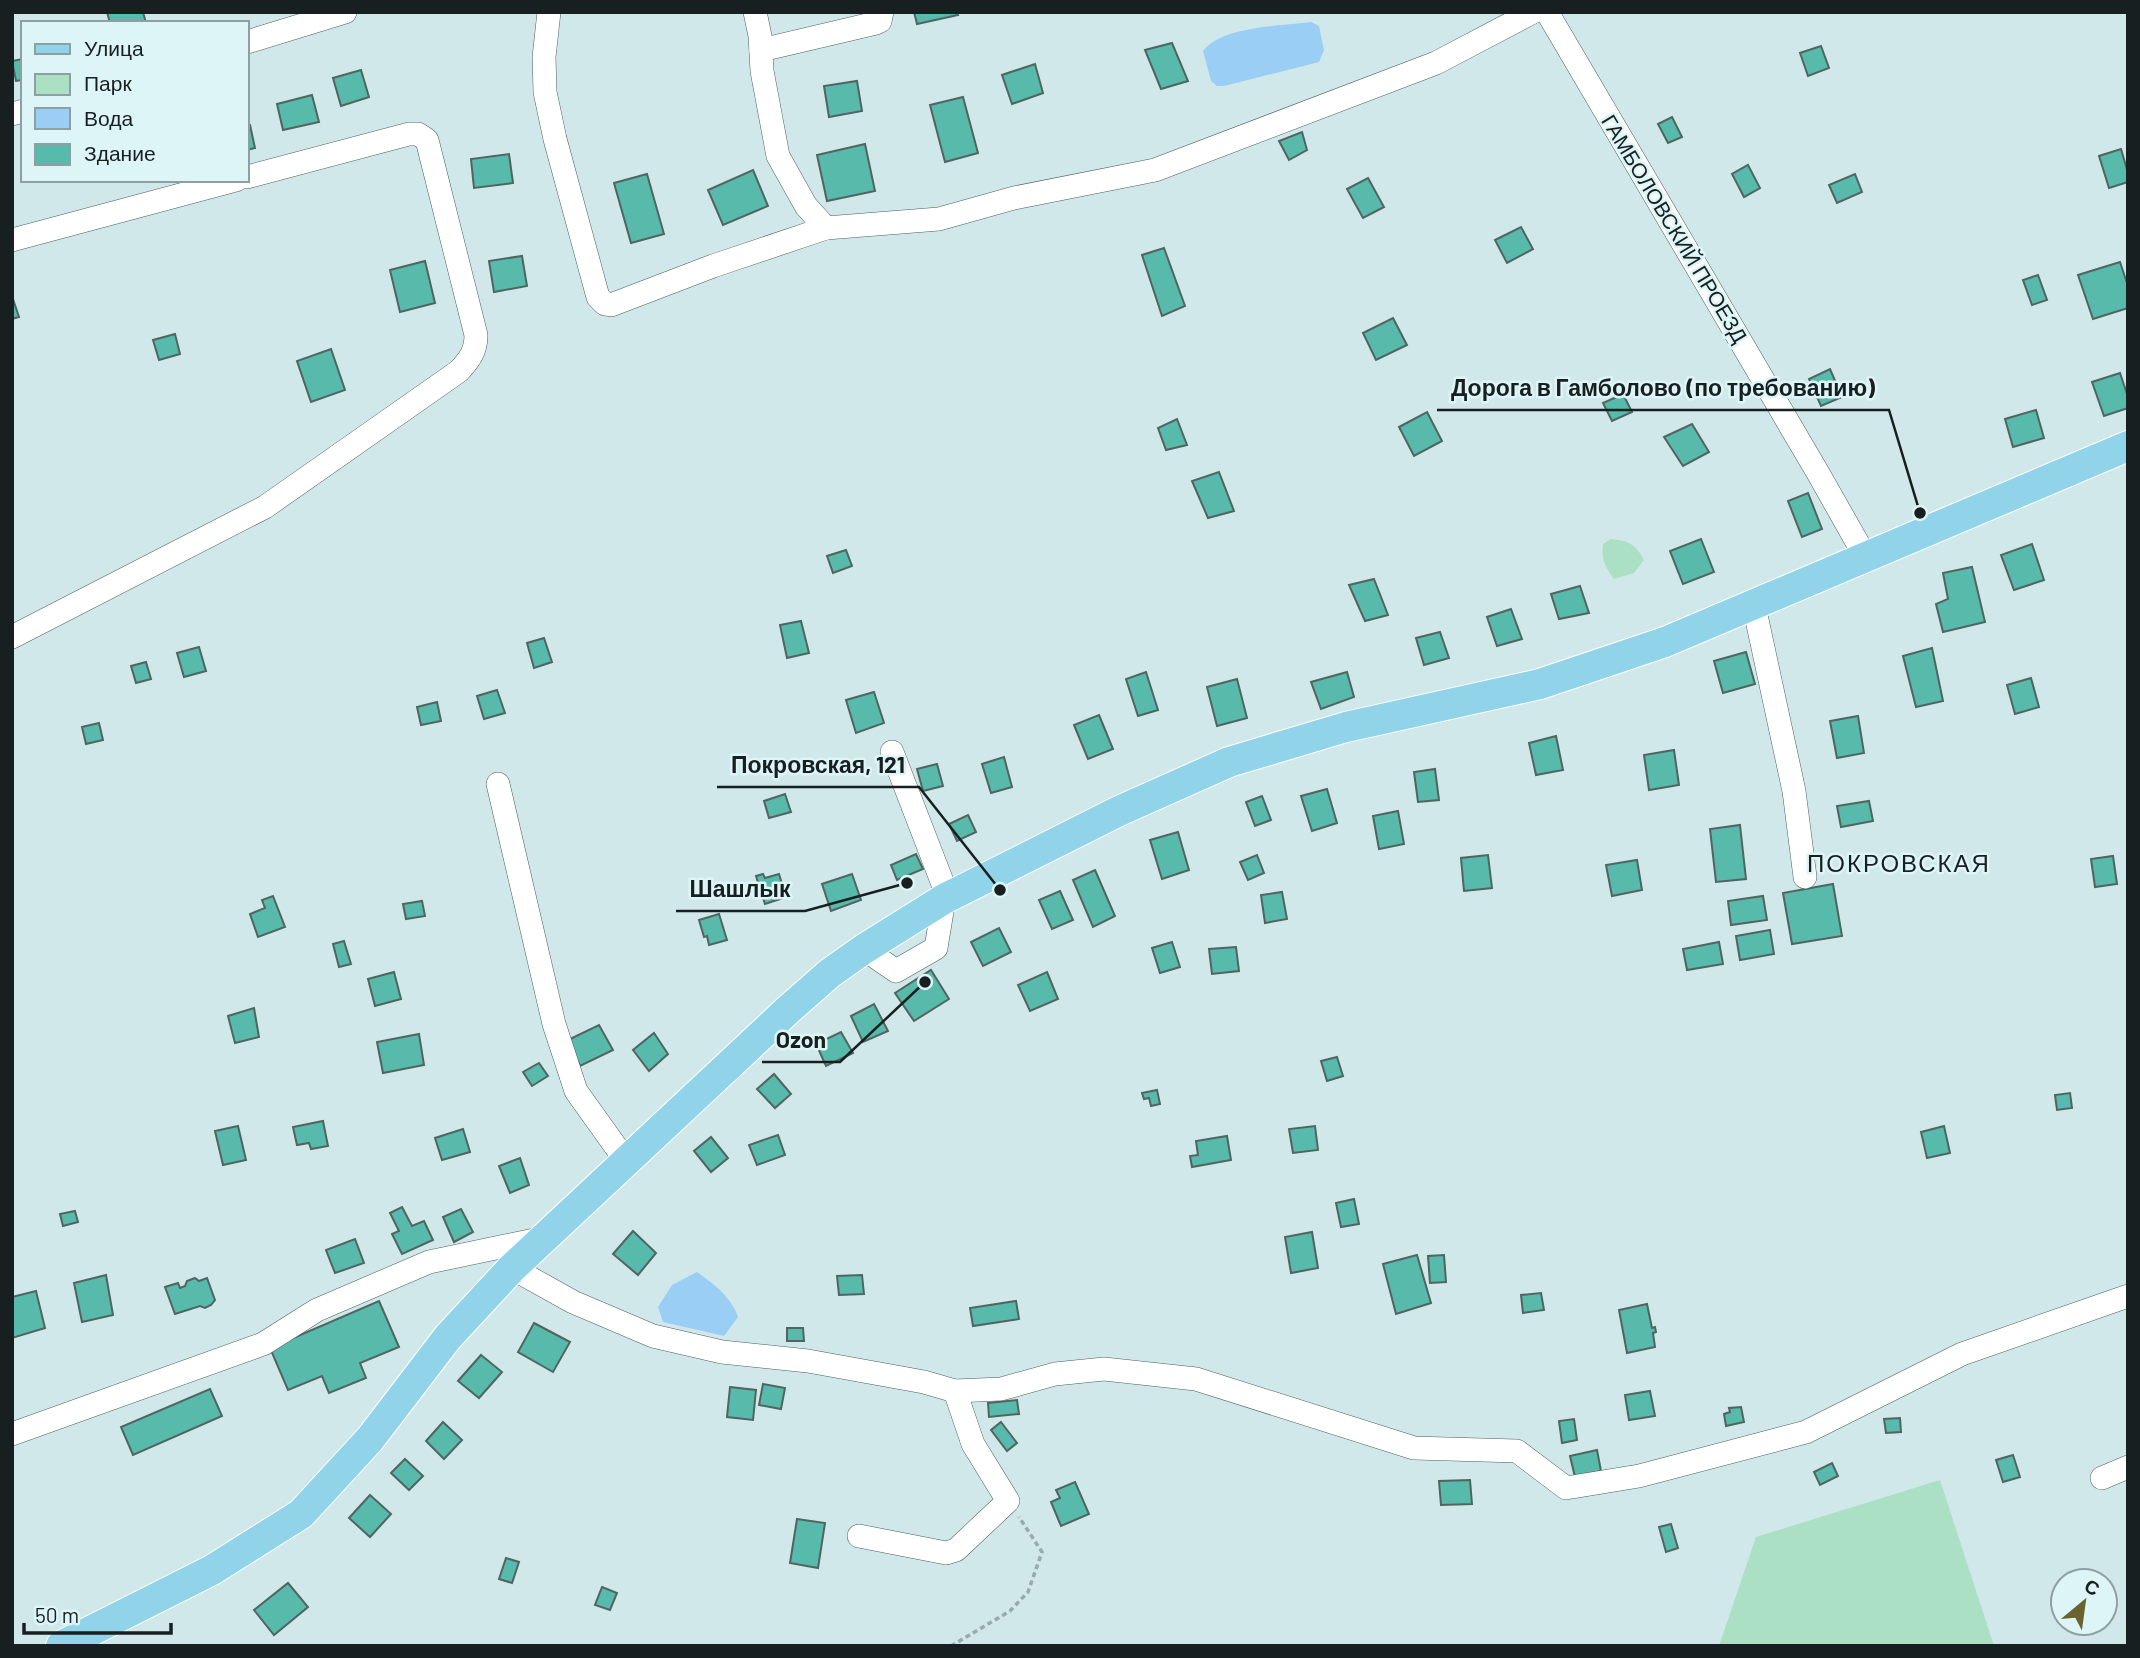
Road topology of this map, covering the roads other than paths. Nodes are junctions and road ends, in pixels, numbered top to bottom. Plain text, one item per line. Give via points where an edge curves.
1 (345, 12) edge
2 (549, 12) edge
3 (755, 12) edge
4 (883, 12) edge
5 (1534, 12) edge
6 (1547, 12) edge
7 (248, 42) edge
8 (761, 50) junction
9 (248, 177) edge
10 (229, 182) edge
11 (827, 228) junction
12 (12, 240) edge
13 (2128, 446) edge
14 (1865, 556) junction
15 (1754, 606) junction
16 (12, 637) edge
17 (892, 752) dead end
18 (498, 784) dead end
19 (1805, 877) dead end
20 (946, 898) junction
21 (626, 1161) junction
22 (544, 1238) junction
23 (512, 1268) junction
24 (2128, 1296) edge
25 (955, 1391) junction
26 (12, 1434) edge
27 (2128, 1467) edge
28 (2102, 1478) dead end
29 (859, 1536) dead end
30 (61, 1646) edge

1 - 7 street
2 - 11 street via 545,92 601,301 617,304
3 - 8 street
4 - 8 street via 876,23
5 - 11 street via 1436,63 1155,170 1014,198 939,219
6 - 14 street, ГАМБОЛОВСКИЙ ПРОЕЗД
8 - 11 street via 778,156 806,206
9 - 16 street via 409,134 427,140 476,335 471,357 459,371 265,507
10 - 12 street
13 - 14 main road
14 - 15 main road
15 - 19 street via 1794,791
15 - 20 main road via 1540,684 1346,727 1229,762
17 - 20 street
18 - 21 street via 554,1024 576,1091
20 - 21 main road via 830,973
21 - 22 main road
22 - 23 main road
22 - 26 street via 429,1262 317,1310 263,1344
23 - 25 street via 573,1302 653,1336
23 - 30 main road via 448,1337 370,1439 302,1514 212,1570
24 - 25 street via 1962,1354 1807,1432 1639,1476 1566,1488 1517,1451 1414,1448 1196,1379 1104,1370 1055,1374 1001,1390
25 - 29 street via 973,1444 1008,1501 956,1550 946,1553
27 - 28 street

